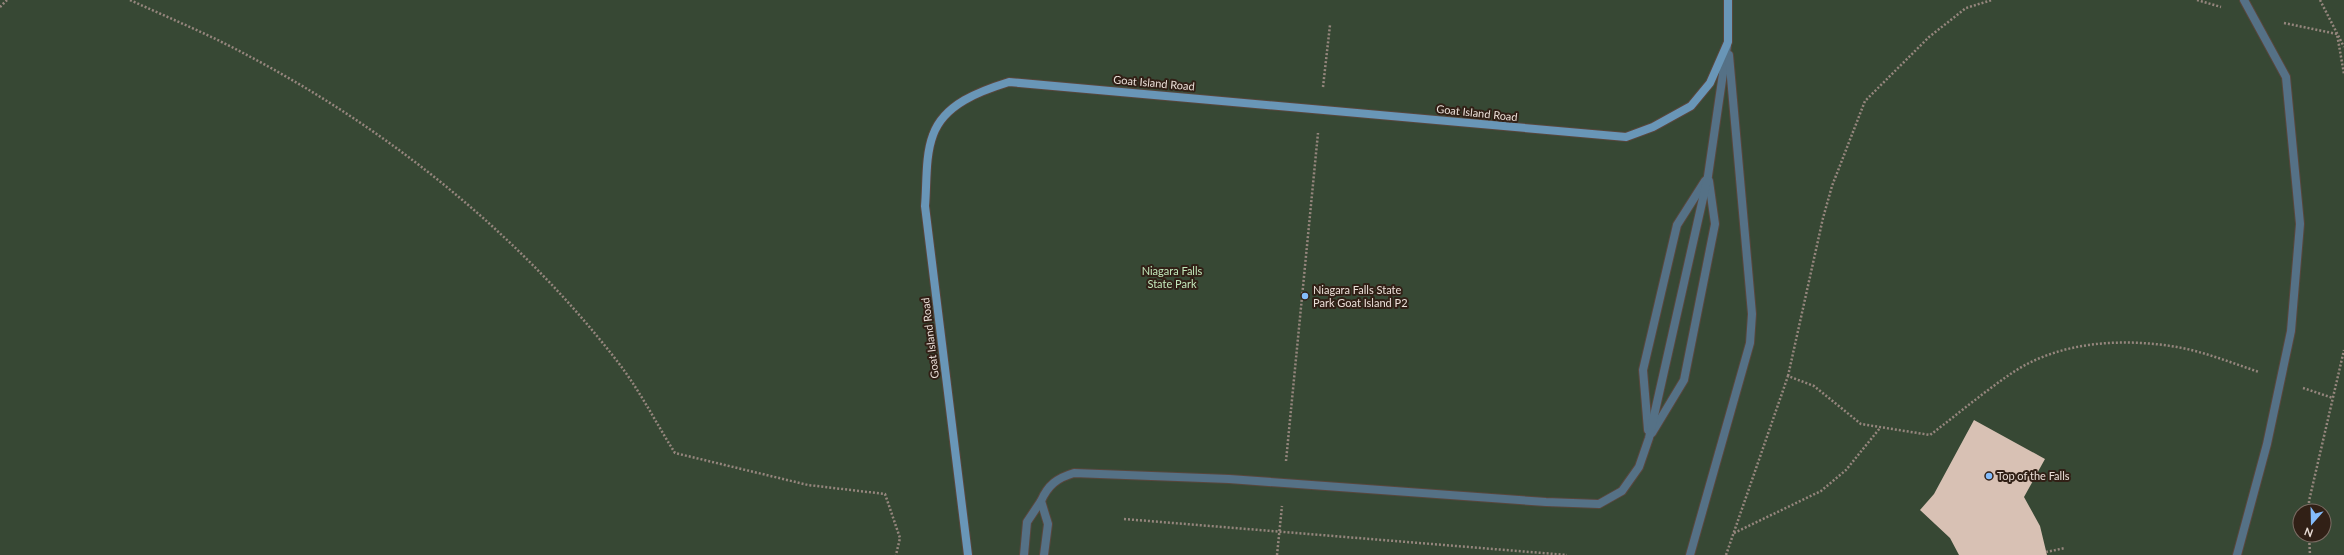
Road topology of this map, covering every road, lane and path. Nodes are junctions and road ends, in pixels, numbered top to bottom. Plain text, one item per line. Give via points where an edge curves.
1 (7, 0) edge
2 (130, 0) edge
3 (1728, 0) edge
4 (1992, 0) edge
5 (2244, 0) edge
6 (2320, 0) edge
7 (0, 7) edge
8 (1330, 25) dead end
9 (2337, 34) junction
10 (1728, 42) junction
11 (2344, 47) edge
12 (2344, 74) edge
13 (1321, 108) junction
14 (1708, 176) junction
15 (2344, 350) edge
16 (1788, 376) junction
17 (2281, 380) junction
18 (2333, 398) junction
19 (1880, 428) junction
20 (1649, 438) junction
21 (1285, 463) dead end
22 (1041, 501) junction
23 (2309, 503) edge
24 (1282, 511) dead end
25 (1124, 519) dead end
26 (1280, 530) junction
27 (1734, 533) junction
28 (2309, 543) edge
29 (2065, 548) dead end
30 (2046, 552) dead end
31 (896, 555) edge
32 (968, 555) edge
33 (1024, 555) edge
34 (1044, 555) edge
35 (1277, 555) edge
36 (1567, 555) edge
37 (1690, 555) edge
38 (1726, 555) edge
39 (2237, 555) edge
40 (2310, 555) edge

1 - 7 path
2 - 31 path via 245,54 341,110 427,170 538,268 618,362 676,453 808,485 885,494 900,538
3 - 10 street, Goat Island Road
4 - 16 path via 1966,8 1929,37 1865,100 1822,218
5 - 17 street via 2286,77 2300,224 2292,331
6 - 9 path
8 - 13 path
9 - 11 path
9 - 12 path
10 - 13 street, Goat Island Road via 1710,83 1691,106 1653,127 1626,137
10 - 14 street
10 - 37 street via 1752,314 1750,343
13 - 21 path
13 - 32 street, Goat Island Road via 1009,82 974,93 947,114 933,135 925,206
14 - 20 street
14 - 20 street via 1677,225 1643,370
14 - 20 street via 1715,224 1684,380
15 - 18 path
16 - 19 path via 1814,386 1861,424
16 - 27 path
17 - 18 path
17 - 19 path via 2178,347 2138,343 2095,344 2050,354 2016,371 1930,435
17 - 39 street via 2267,444
18 - 23 path
19 - 27 path via 1846,470 1821,491
20 - 22 street via 1639,467 1622,491 1599,504 1538,502 1229,479 1074,473 1060,477 1047,489
22 - 33 street via 1027,522
22 - 34 street via 1048,524
24 - 26 path
25 - 26 path
26 - 35 path
26 - 36 path
27 - 38 path
28 - 40 path
29 - 30 path

